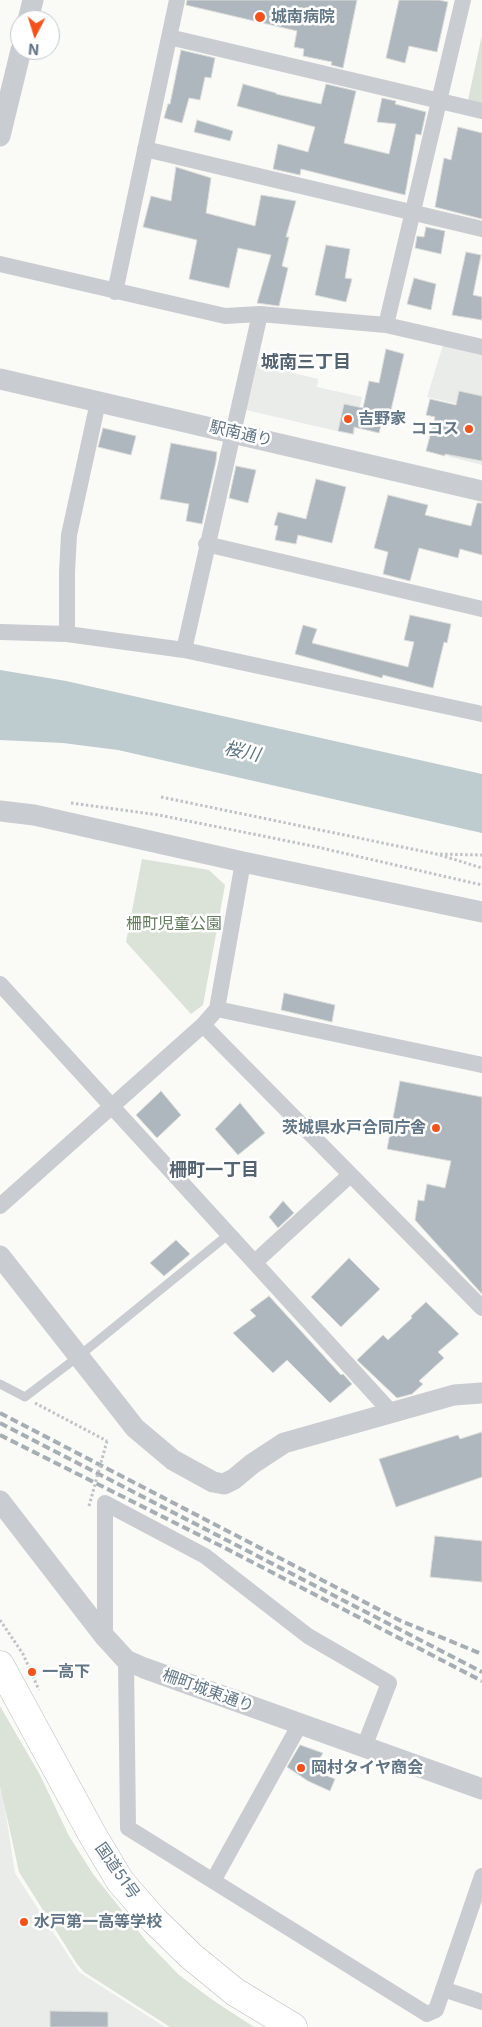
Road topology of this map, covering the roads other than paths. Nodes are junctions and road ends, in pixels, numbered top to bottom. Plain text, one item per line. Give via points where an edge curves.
1 (177, 0) edge
2 (463, 0) edge
3 (169, 37) junction
4 (19, 60) edge
5 (439, 101) junction
6 (482, 111) edge
7 (0, 136) edge
8 (145, 149) junction
9 (412, 213) junction
10 (482, 229) edge
11 (0, 264) edge
12 (115, 292) junction
13 (260, 314) junction
14 (386, 325) junction
15 (482, 347) edge
16 (0, 379) edge
17 (98, 402) junction
18 (233, 432) junction
19 (482, 491) edge
20 (206, 544) junction
21 (482, 609) edge
22 (0, 632) edge
23 (67, 634) junction
24 (184, 650) junction
25 (482, 714) edge
26 (0, 810) edge
27 (243, 862) junction
28 (482, 912) edge
29 (0, 984) edge
30 (217, 1009) junction
31 (203, 1024) junction
32 (482, 1065) edge
33 (112, 1104) junction
34 (350, 1174) junction
35 (0, 1206) edge
36 (229, 1234) junction
37 (0, 1256) edge
38 (255, 1262) junction
39 (482, 1308) edge
40 (79, 1356) junction
41 (0, 1384) edge
42 (482, 1392) edge
43 (391, 1412) junction
44 (0, 1501) edge
45 (106, 1637) junction
46 (126, 1660) junction
47 (0, 1665) edge
48 (300, 1724) junction
49 (364, 1747) junction
50 (482, 1789) edge
51 (482, 1876) edge
52 (213, 1881) junction
53 (443, 1989) junction
54 (482, 2002) edge
55 (293, 2027) edge

1 - 3 street
2 - 5 street
3 - 5 street
3 - 8 street
4 - 7 street
5 - 6 street
5 - 9 street
8 - 9 street
8 - 12 street
9 - 10 street
9 - 14 street
11 - 12 street
12 - 13 street via 225,316
13 - 14 street
13 - 18 street
14 - 15 street
16 - 17 street, 駅南通り
17 - 18 street, 駅南通り
17 - 23 street via 69,535
18 - 19 street, 駅南通り
18 - 20 street
20 - 21 street
20 - 24 street
22 - 23 street
23 - 24 street
24 - 25 street
26 - 27 street
27 - 28 street
27 - 30 street
29 - 33 street
30 - 31 street
30 - 32 street
31 - 33 street
31 - 34 street
33 - 35 street
33 - 36 street
34 - 38 street
34 - 39 street
36 - 38 street
36 - 40 lane
37 - 40 street
38 - 43 street
40 - 41 lane via 24,1397
40 - 43 street via 135,1428 156,1447 213,1482 224,1484 284,1443
42 - 43 street via 454,1394
44 - 45 street, 柵町城東通り
45 - 46 street, 柵町城東通り
45 - 49 street via 105,1503 205,1556 308,1636 390,1683
46 - 48 street, 柵町城東通り
46 - 52 street via 128,1828
47 - 55 highway, 国道51号 via 120,1881 191,1956 235,1992
48 - 49 street, 柵町城東通り
48 - 52 street
49 - 50 street, 柵町城東通り
51 - 53 street
52 - 53 street via 427,2014 436,2010
53 - 54 street

